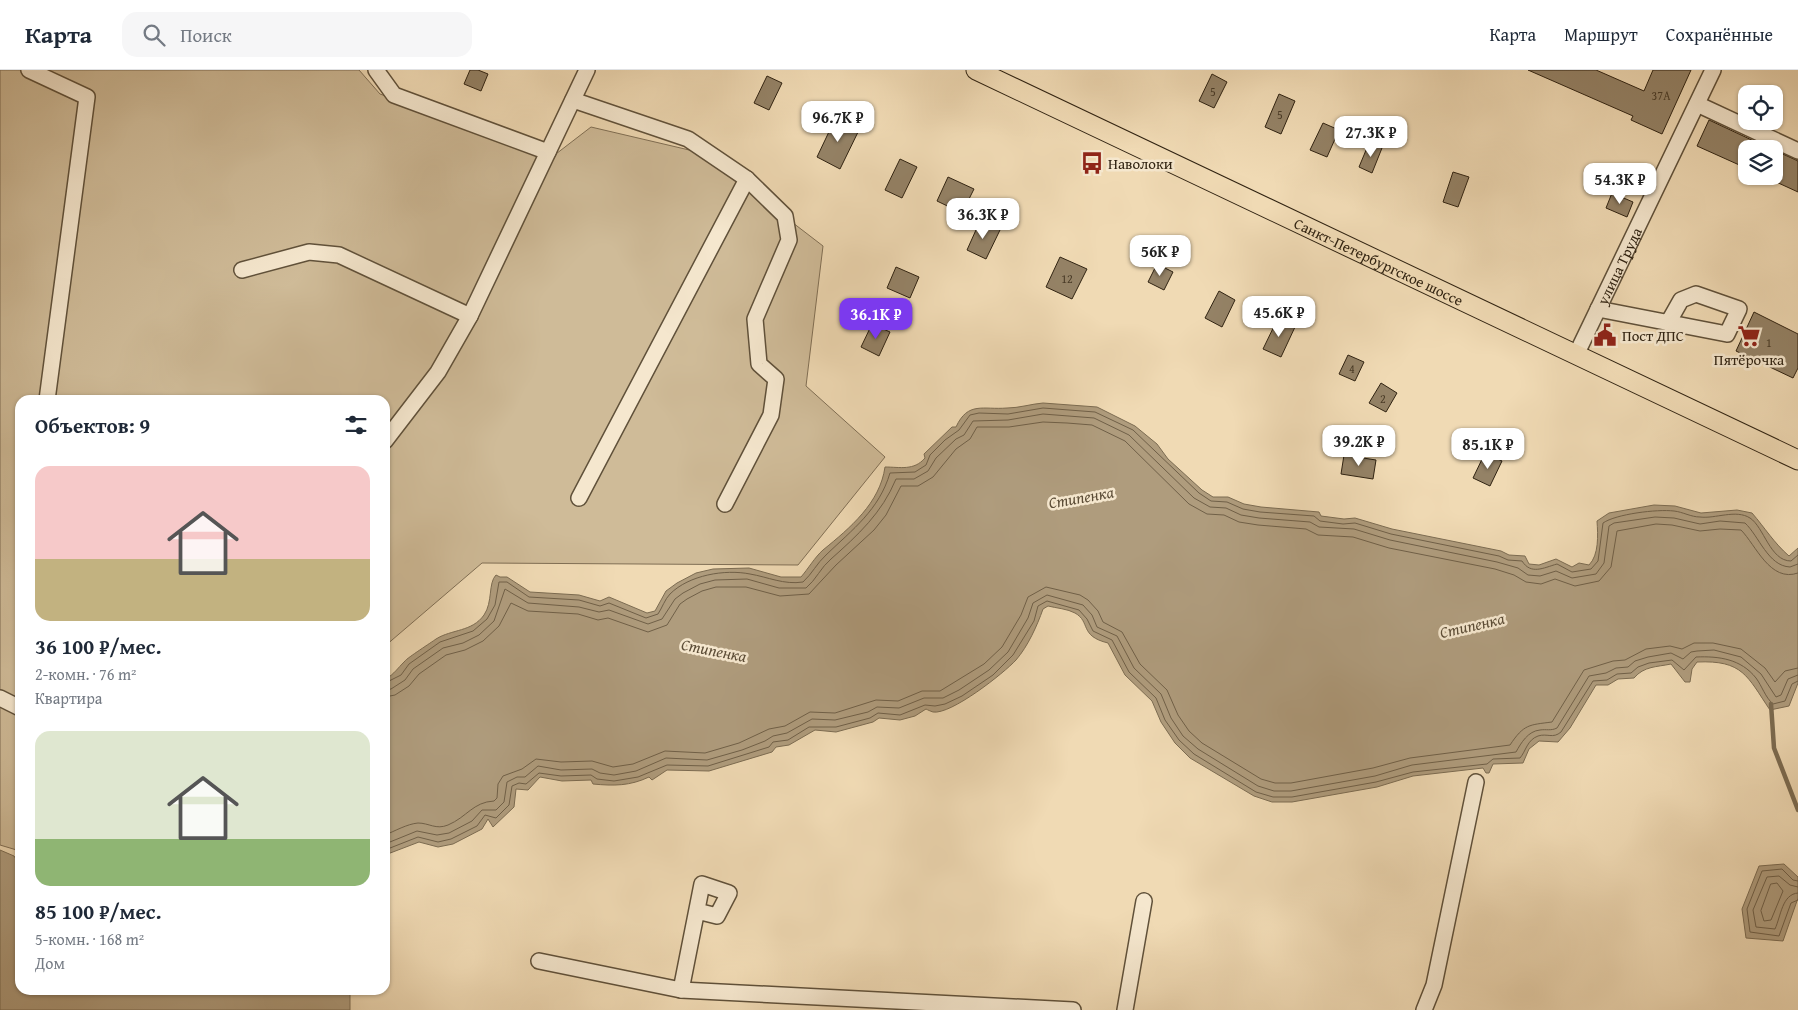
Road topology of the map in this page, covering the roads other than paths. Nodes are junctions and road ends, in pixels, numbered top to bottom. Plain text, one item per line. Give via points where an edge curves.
1 (29, 70) edge
2 (376, 70) edge
3 (588, 70) edge
4 (1713, 70) edge
5 (988, 73) edge
6 (573, 100) junction
7 (1697, 104) junction
8 (1798, 151) edge
9 (548, 152) junction
10 (747, 179) junction
11 (242, 270) dead end
12 (1598, 309) junction
13 (470, 316) junction
14 (1668, 323) dead end
15 (1576, 355) junction
16 (48, 395) edge
17 (390, 434) edge
18 (1790, 457) edge
19 (579, 498) dead end
20 (725, 504) dead end
21 (0, 698) edge
22 (15, 706) edge
23 (1476, 782) dead end
24 (1144, 901) dead end
25 (697, 911) dead end
26 (538, 960) dead end
27 (681, 990) junction
28 (1074, 1010) edge
29 (1125, 1010) edge
30 (1424, 1010) edge

1 - 16 street via 87,97
2 - 9 street via 394,95
3 - 6 street
4 - 7 street, улица Труда
5 - 15 main road, Санкт-Петербургское шоссе
6 - 9 street
6 - 10 street via 688,139
7 - 8 street
7 - 12 street, улица Труда
9 - 13 street
10 - 19 street
10 - 20 street via 785,216 789,240 755,320 759,364 776,379 771,415
11 - 13 street via 309,252 339,255
12 - 14 street
12 - 15 street, улица Труда
13 - 17 street via 438,372
15 - 18 main road, Санкт-Петербургское шоссе
21 - 22 street
23 - 30 street via 1434,985
24 - 29 street
25 - 27 street
26 - 27 street
27 - 28 street

